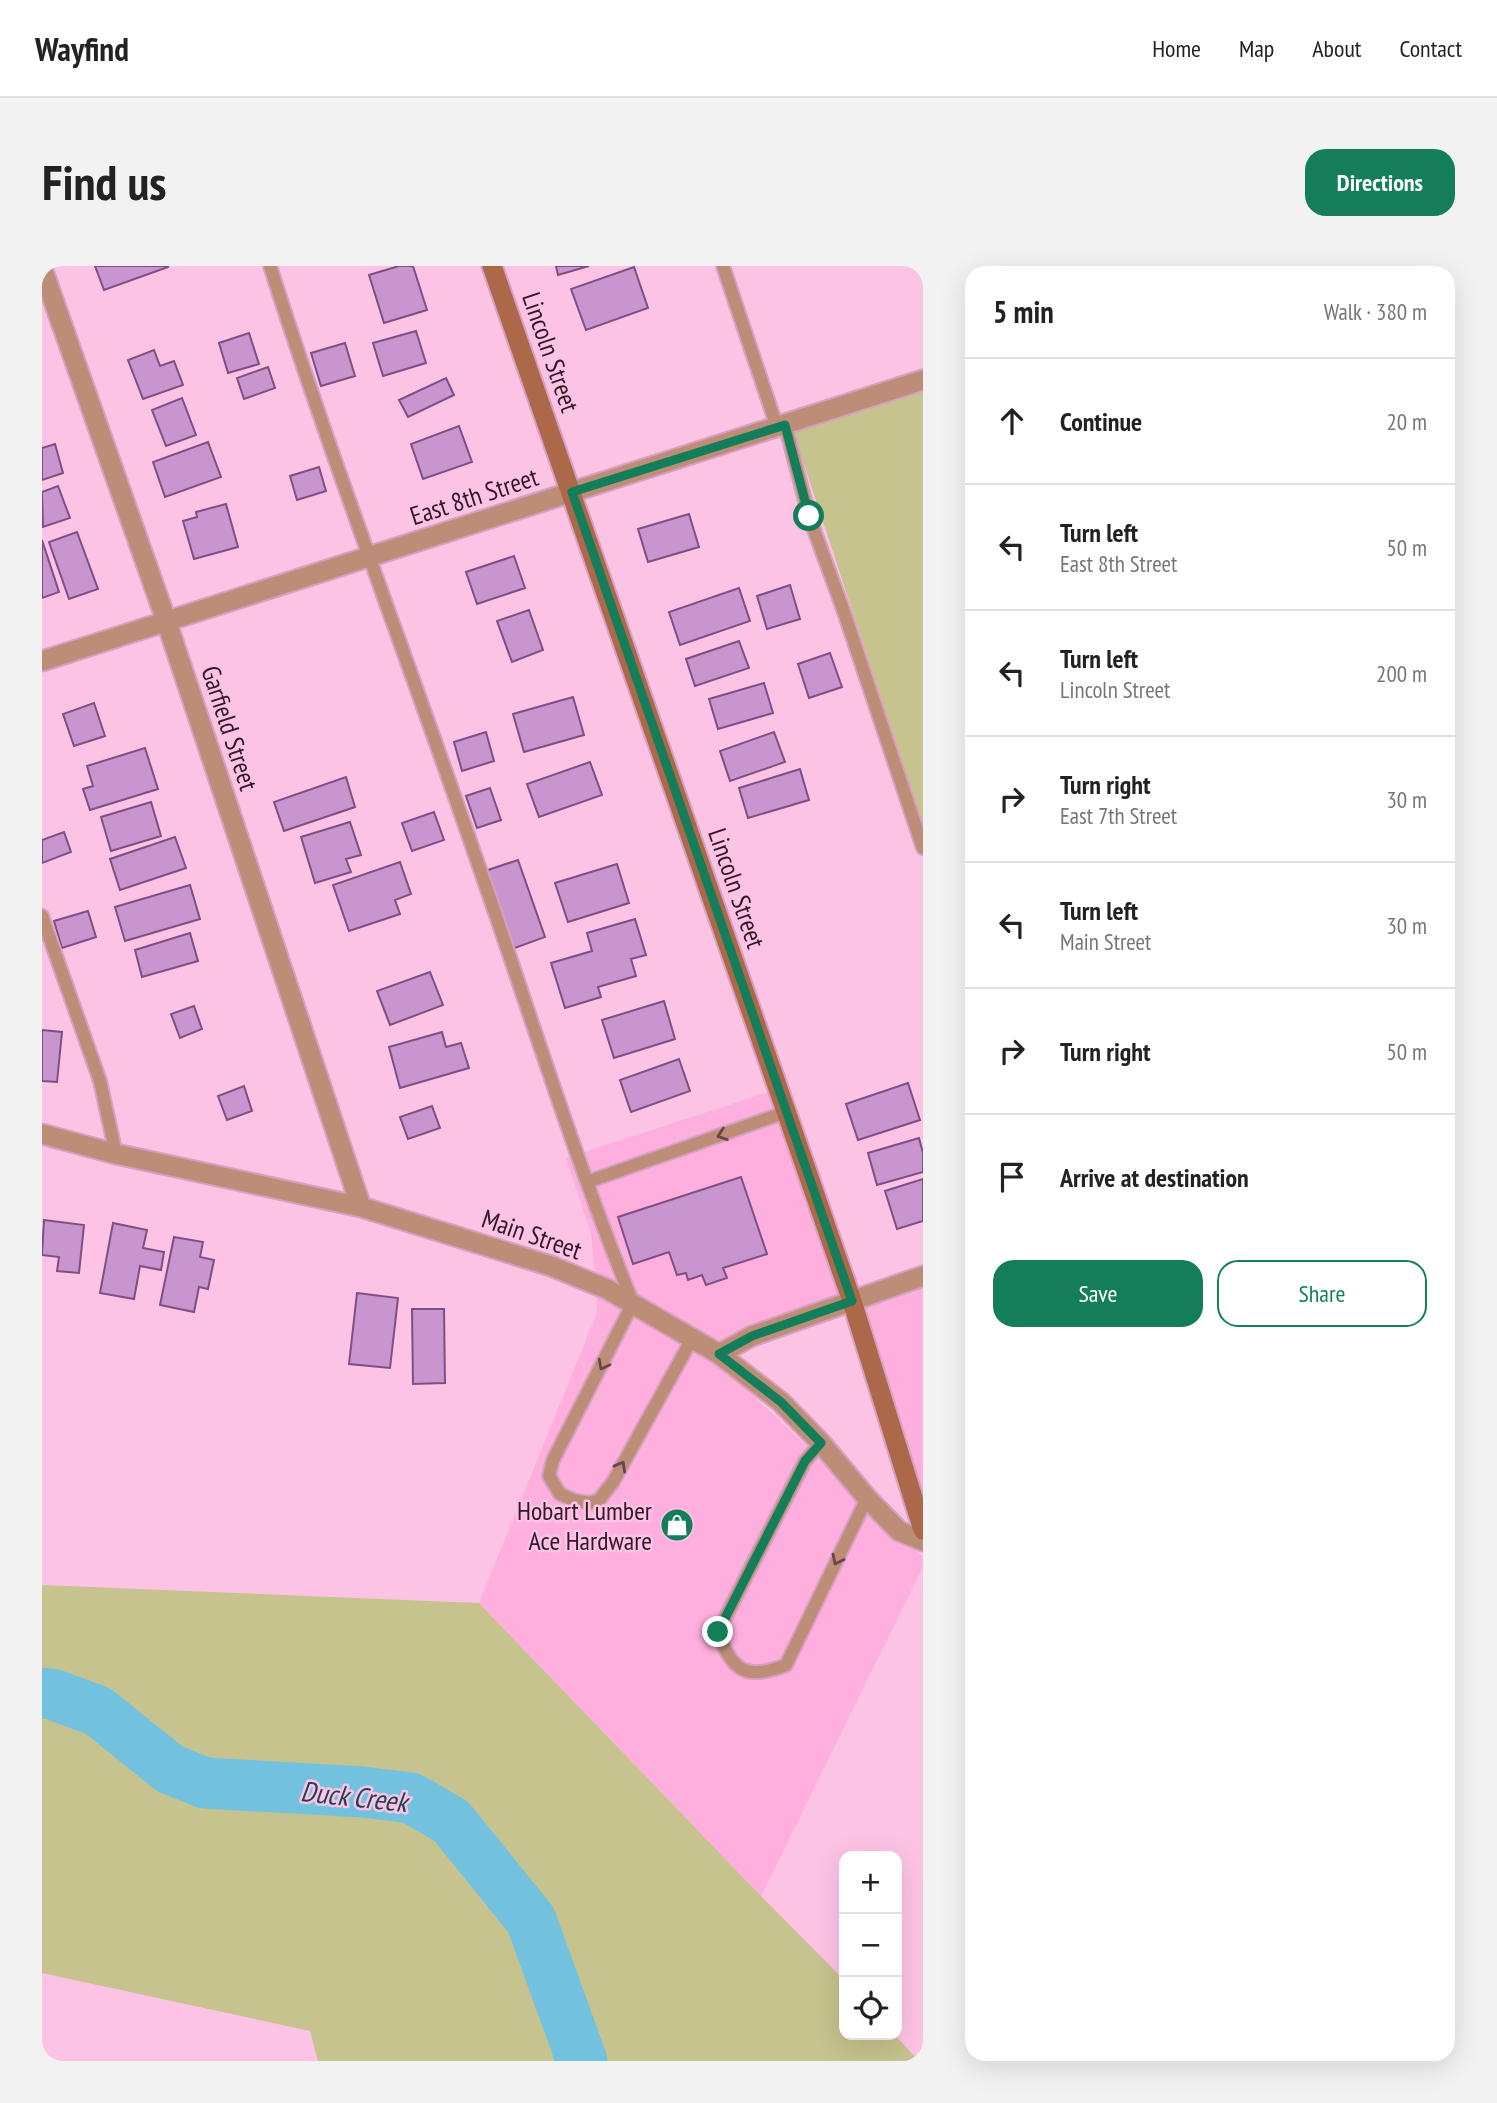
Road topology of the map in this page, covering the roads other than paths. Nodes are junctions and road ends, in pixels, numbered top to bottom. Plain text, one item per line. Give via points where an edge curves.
1 (270, 266) edge
2 (492, 266) edge
3 (723, 266) edge
4 (42, 268) edge
5 (923, 380) edge
6 (781, 426) junction
7 (572, 492) junction
8 (368, 557) junction
9 (166, 620) junction
10 (42, 662) edge
11 (923, 848) edge
12 (42, 916) edge
13 (786, 1112) junction
14 (42, 1134) edge
15 (116, 1154) junction
16 (587, 1182) junction
17 (361, 1207) junction
18 (923, 1276) edge
19 (852, 1301) junction
20 (633, 1303) junction
21 (692, 1339) junction
22 (719, 1354) junction
23 (821, 1443) junction
24 (867, 1498) junction
25 (923, 1530) edge
26 (923, 1541) edge

1 - 8 lane
2 - 7 main road, Lincoln Street
3 - 6 lane
4 - 9 street, Garfield Street
5 - 6 street, East 8th Street
6 - 7 street, East 8th Street
6 - 11 lane
7 - 8 street, East 8th Street
7 - 13 main road, Lincoln Street
8 - 9 street, East 8th Street
8 - 16 lane
9 - 10 street, East 8th Street
9 - 17 street, Garfield Street
12 - 15 lane via 100,1080
13 -> 16 lane
13 - 19 main road, Lincoln Street
14 - 15 street, Main Street
15 - 17 street, Main Street
16 - 20 lane
17 - 20 street, Main Street via 551,1266
18 - 19 street
19 - 22 street via 752,1336
19 - 25 main road, Lincoln Street
20 - 21 street, Main Street
20 -> 21 lane via 552,1460 549,1476 560,1494 589,1503 599,1500
21 - 22 street, Main Street
22 - 23 street, Main Street via 781,1402
23 - 24 street, Main Street
24 -> 23 lane via 786,1665 765,1673 742,1670 725,1654 718,1632 805,1461
24 - 26 street, Main Street via 899,1531

